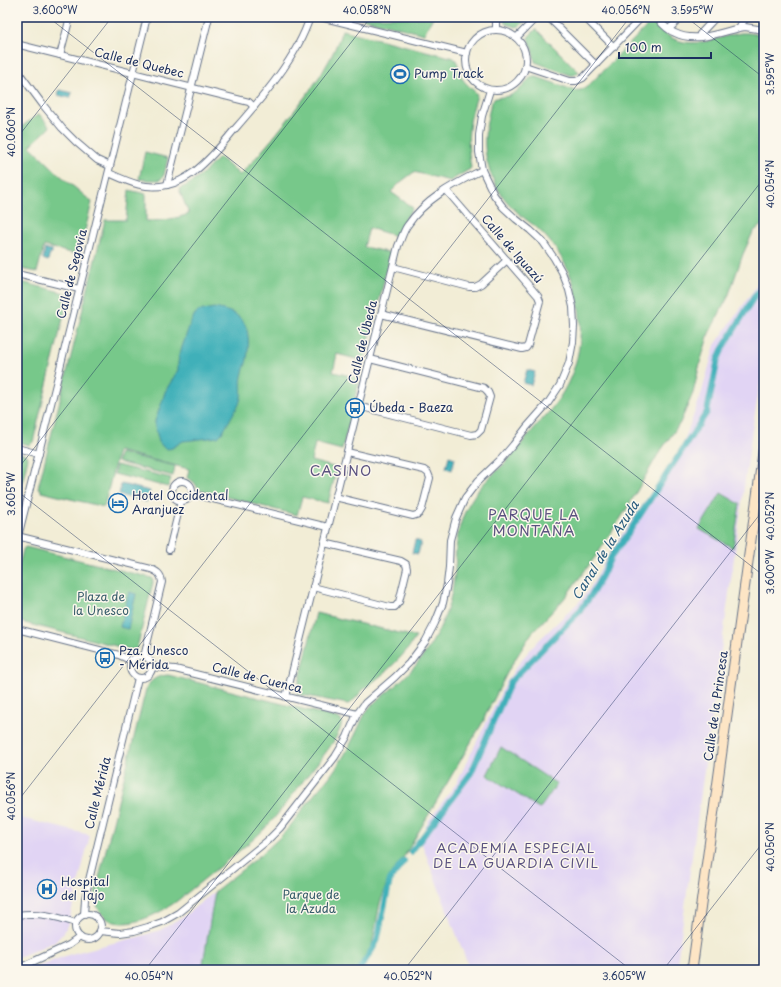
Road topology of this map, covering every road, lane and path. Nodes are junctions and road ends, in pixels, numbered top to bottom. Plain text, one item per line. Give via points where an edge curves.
1 (70, 17) edge
2 (147, 17) edge
3 (209, 17) edge
4 (310, 17) edge
5 (320, 17) edge
6 (496, 17) edge
7 (537, 17) edge
8 (548, 17) edge
9 (584, 17) edge
10 (642, 17) edge
11 (656, 17) edge
12 (682, 17) edge
13 (716, 17) edge
14 (747, 17) edge
15 (740, 26) dead end
16 (671, 28) dead end
17 (496, 30) junction
18 (764, 30) edge
19 (700, 34) dead end
20 (516, 38) junction
21 (18, 45) edge
22 (614, 46) junction
23 (467, 53) junction
24 (60, 55) junction
25 (596, 65) junction
26 (525, 66) junction
27 (17, 70) edge
28 (133, 73) junction
29 (192, 87) junction
30 (490, 90) junction
31 (254, 106) junction
32 (110, 170) junction
33 (482, 170) junction
34 (167, 185) junction
35 (446, 190) junction
36 (507, 260) junction
37 (393, 267) junction
38 (17, 274) edge
39 (79, 289) junction
40 (381, 314) junction
41 (370, 359) junction
42 (358, 406) junction
43 (764, 445) edge
44 (17, 448) edge
45 (347, 452) junction
46 (39, 454) junction
47 (192, 494) junction
48 (335, 497) junction
49 (181, 501) junction
50 (328, 527) junction
51 (17, 538) edge
52 (324, 542) junction
53 (169, 550) dead end
54 (313, 587) junction
55 (17, 630) edge
56 (144, 657) junction
57 (132, 661) junction
58 (152, 667) junction
59 (138, 678) junction
60 (286, 697) junction
61 (357, 714) junction
62 (84, 915) junction
63 (17, 916) edge
64 (76, 924) junction
65 (100, 931) junction
66 (80, 937) junction
67 (17, 968) edge
68 (692, 970) edge

1 - 24 street
2 - 28 street, Calle de Segovia
3 - 29 street
4 - 31 street via 291,56
5 - 23 street
6 - 17 street
7 - 20 street
8 - 25 street
9 - 22 street
10 - 22 street
11 - 18 street via 674,33 687,38 739,28
12 - 16 street
13 - 19 street
14 - 15 street
17 - 20 street
17 - 23 street via 477,37
20 - 26 street via 525,55
21 - 24 street, Calle de Quebec
22 - 25 street
23 - 30 street via 468,72 476,83
24 - 28 street, Calle de Quebec
25 - 26 street via 583,78 576,81
26 - 30 street via 515,84 499,90
27 - 32 street via 62,128
28 - 29 street, Calle de Quebec
28 - 32 street, Calle de Segovia
29 - 31 street, Calle de Quebec via 249,102
29 - 34 street
30 - 33 street via 479,135
31 - 34 street via 226,140 194,172 181,181
32 - 34 street via 135,184 152,187
32 - 39 street, Calle de Segovia
33 - 35 street, Calle de Úbeda
33 - 61 street via 503,207 543,242 562,272 573,307 573,342 569,363 560,385 548,404 465,498 450,540 443,603 425,642 409,663 365,703
35 - 36 street, Calle de Iguazú
35 - 37 street, Calle de Úbeda via 417,212 406,227
36 - 37 street via 475,287
36 - 40 street, Calle de Iguazú via 540,301 526,348
37 - 40 street, Calle de Úbeda
38 - 39 street
39 - 46 street, Calle de Segovia
40 - 41 street, Calle de Úbeda
41 - 42 street, Calle de Úbeda
41 - 42 street via 484,388 490,397 482,430 471,435
42 - 45 street, Calle de Úbeda
43 - 68 street, Calle de la Princesa
44 - 46 street
45 - 48 street, Calle de Úbeda
45 - 48 street via 428,473 430,478 422,509 419,514 413,516
46 - 51 street, Calle de Segovia
47 - 49 street via 189,499
47 - 49 street via 188,482 178,481 174,484 172,493
47 - 50 street
48 - 50 street, Calle de Úbeda
49 - 53 street
50 - 52 street, Calle de Úbeda
51 - 56 street via 151,569 160,574 162,582
52 - 54 street, Calle de Úbeda
52 - 54 street via 406,564 399,602 395,607 390,607
54 - 60 street, Calle de Úbeda
55 - 57 street via 119,655
56 - 57 street via 137,657
56 - 58 street via 150,661
57 - 59 street via 131,671
58 - 59 street via 149,674
58 - 60 street, Calle de Cuenca via 175,669
59 - 62 street, Calle Mérida via 89,880
60 - 61 street, Calle de Cuenca
61 - 65 street via 335,757 280,828 262,845 184,908 162,922 127,932
62 - 64 street
62 - 65 street via 95,917 100,923
63 - 64 street via 52,916
64 - 66 street via 75,931
65 - 66 street via 90,940
66 - 67 street via 69,945

